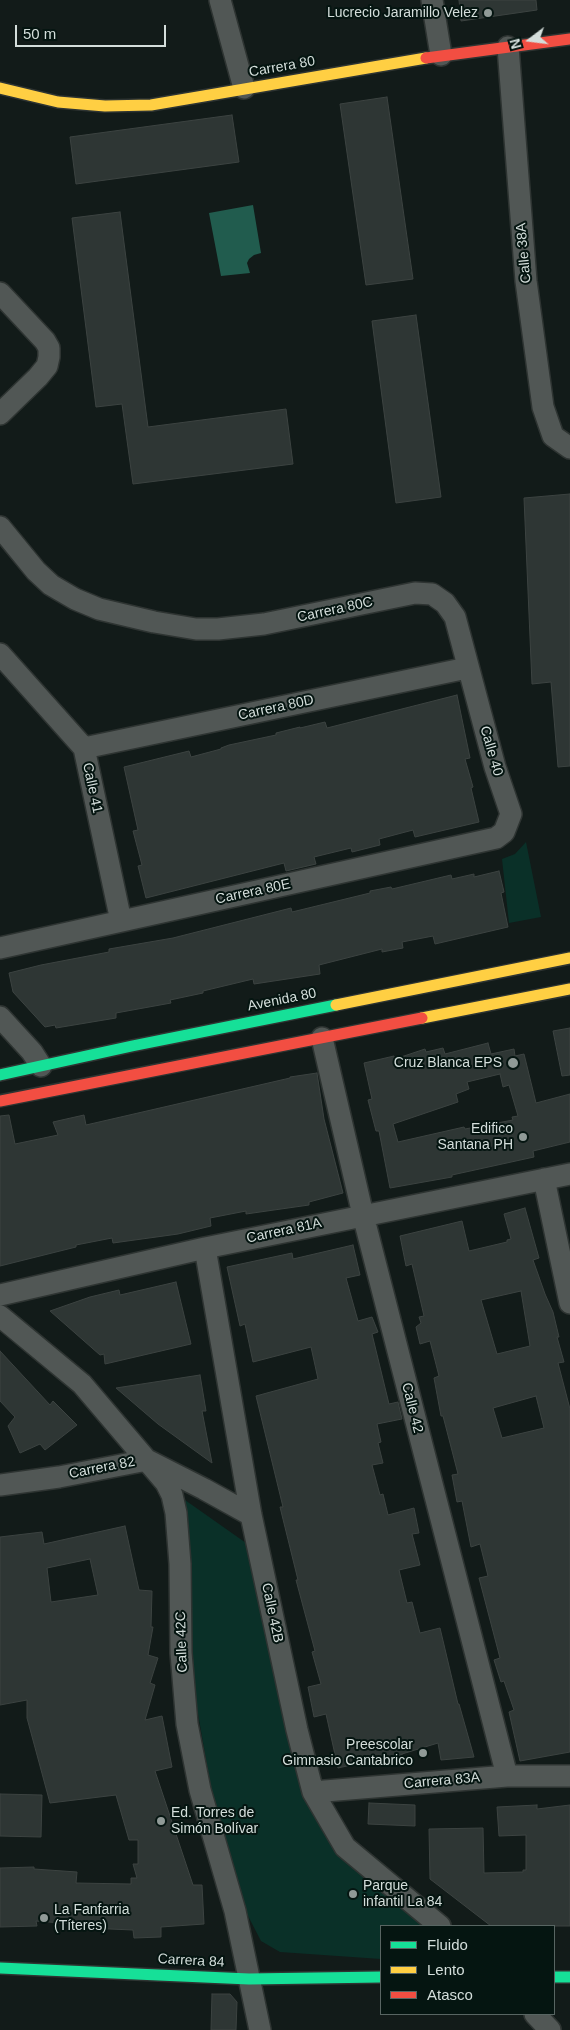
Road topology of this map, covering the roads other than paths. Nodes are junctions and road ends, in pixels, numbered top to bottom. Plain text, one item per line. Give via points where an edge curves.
1 (220, 0) edge
2 (432, 0) edge
3 (570, 39) edge
4 (508, 47) junction
5 (441, 55) junction
6 (0, 88) edge
7 (244, 88) junction
8 (0, 293) edge
9 (0, 414) edge
10 (570, 448) edge
11 (0, 528) edge
12 (0, 654) edge
13 (468, 668) junction
14 (84, 748) junction
15 (504, 832) joint
16 (121, 922) junction
17 (0, 948) edge
18 (570, 958) edge
19 (570, 989) edge
20 (0, 1016) edge
21 (322, 1038) junction
22 (41, 1066) junction
23 (0, 1075) edge
24 (0, 1101) edge
25 (570, 1174) edge
26 (544, 1179) junction
27 (363, 1215) junction
28 (205, 1248) junction
29 (0, 1295) edge
30 (570, 1303) edge
31 (0, 1316) edge
32 (147, 1460) junction
33 (0, 1485) edge
34 (251, 1515) junction
35 (507, 1776) junction
36 (570, 1776) edge
37 (313, 1792) junction
38 (439, 1925) edge
39 (0, 1968) edge
40 (380, 1977) edge
41 (555, 1977) edge
42 (570, 1977) edge
43 (250, 1979) junction
44 (536, 2015) edge
45 (260, 2030) edge
46 (550, 2030) edge

1 - 7 street
2 - 5 street
3 - 4 main road, Carrera 80
4 - 5 main road, Carrera 80
4 - 10 street, Calle 38A via 526,281 543,407 553,436
5 - 7 main road, Carrera 80
6 - 7 main road, Carrera 80 via 58,102 126,107
8 - 9 street via 49,348 47,366
11 - 13 street, Carrera 80C via 36,571 74,599 99,609 196,629 238,628 416,593 432,594 445,603 455,617
12 - 14 street, Calle 41
13 - 14 street, Carrera 80D
13 - 15 street, Calle 40 via 511,814
14 - 16 street, Calle 41
15 - 16 street, Carrera 80E via 496,838
16 - 17 street, Carrera 80E
18 - 22 main road, Avenida 80
19 - 21 main road
20 - 22 street
21 - 24 main road
21 - 27 street, Calle 42
22 - 23 main road, Avenida 80
25 - 26 street, Carrera 81A
26 - 27 street, Carrera 81A
26 - 30 street
27 - 28 street, Carrera 81A
27 - 35 street, Calle 42
28 - 29 street, Carrera 81A
28 - 34 street, Calle 42B
31 - 32 street, Calle 42C via 82,1384
32 - 33 street, Carrera 82
32 - 34 street, Carrera 82
32 - 43 street, Calle 42C via 166,1483 176,1513 187,1724 194,1765 236,1911
34 - 37 street, Calle 42B via 296,1730
35 - 36 street, Carrera 83A
35 - 37 street, Carrera 83A
37 - 38 street, Calle 42B via 345,1847
39 - 43 main road, Carrera 84
40 - 43 main road, Carrera 84
41 - 42 main road
43 - 45 street, Calle 42C
44 - 46 street

